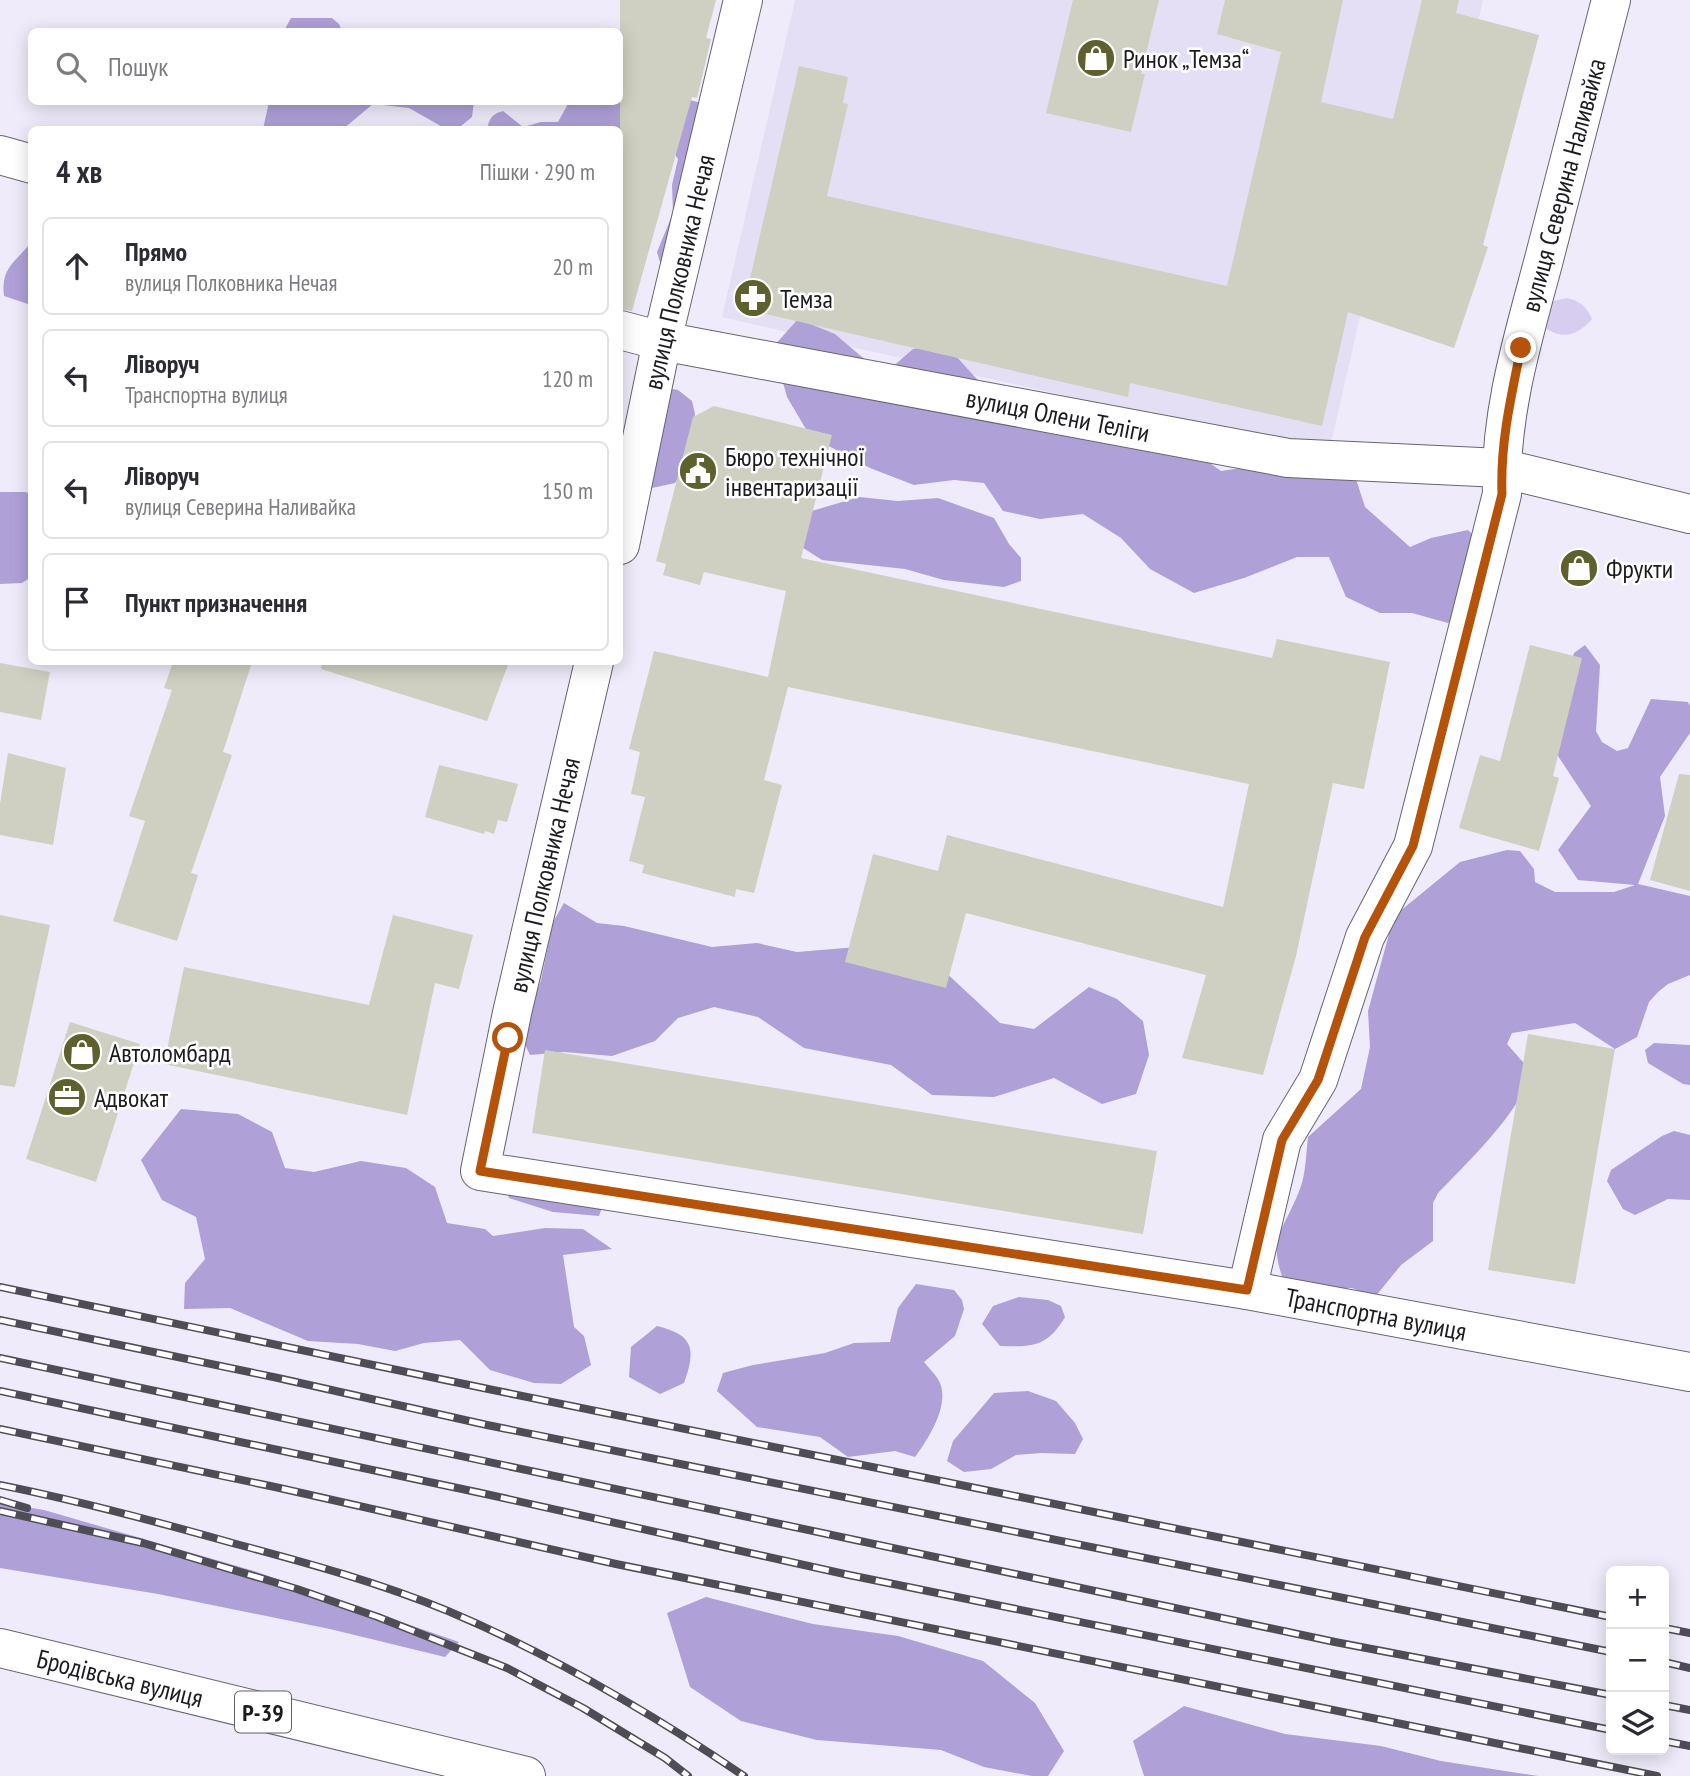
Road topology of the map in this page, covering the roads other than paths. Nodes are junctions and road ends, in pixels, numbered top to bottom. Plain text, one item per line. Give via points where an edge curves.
1 (743, 0) edge
2 (1611, 0) edge
3 (0, 155) edge
4 (28, 163) edge
5 (623, 331) edge
6 (662, 341) junction
7 (1501, 468) junction
8 (1690, 514) edge
9 (623, 530) edge
10 (593, 665) edge
11 (480, 1171) joint
12 (1247, 1290) junction
13 (1690, 1372) edge
14 (0, 1648) edge
15 (526, 1776) edge

1 - 6 street, вулиця Полковника Нечая
2 - 7 street, вулиця Северина Наливайка via 1521,348
3 - 4 street
5 - 6 street, вулиця Олени Теліги
6 - 7 street, вулиця Олени Теліги via 1288,458
6 - 9 street, вулиця Полковника Нечая
7 - 8 street, вулиця Олени Теліги
7 - 12 street, вулиця Северина Наливайка via 1502,494 1413,846 1365,937 1318,1080 1282,1140
10 - 11 street, вулиця Полковника Нечая
11 - 12 street, Транспортна вулиця
12 - 13 street, Транспортна вулиця
14 - 15 street, Бродівська вулиця / Р-39

